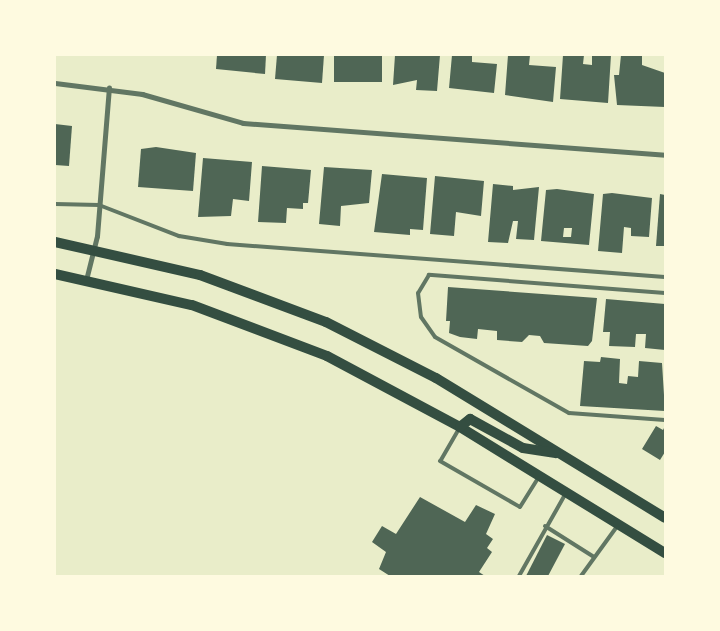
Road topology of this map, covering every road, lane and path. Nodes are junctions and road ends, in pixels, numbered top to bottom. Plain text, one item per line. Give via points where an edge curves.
1 (55, 84) edge
2 (109, 88) junction
3 (665, 155) edge
4 (55, 204) edge
5 (99, 205) junction
6 (55, 242) edge
7 (95, 248) junction
8 (55, 274) edge
9 (665, 277) edge
10 (86, 280) junction
11 (665, 293) edge
12 (665, 420) edge
13 (460, 427) junction
14 (562, 454) junction
15 (539, 477) junction
16 (566, 493) junction
17 (665, 518) edge
18 (618, 525) junction
19 (545, 526) junction
20 (665, 553) edge
21 (594, 557) junction
22 (519, 576) edge
23 (581, 576) edge

1 - 2 street
2 - 3 street via 243,123
2 - 5 street
4 - 5 lane
5 - 7 street
5 - 9 lane via 200,241
6 - 7 main road
7 - 10 street
7 - 14 main road via 200,275 326,322 436,378
8 - 10 main road
10 - 13 main road via 192,305 244,322 327,356
11 - 12 lane via 429,275 418,293 421,318 435,337 570,413
13 - 14 main road via 470,419 523,448
13 - 15 main road
13 - 15 lane via 440,461 520,507
14 - 17 main road
15 - 16 main road
16 - 18 main road
16 - 19 lane
18 - 20 main road
18 - 21 lane
19 - 21 lane
19 - 22 lane
21 - 23 lane

